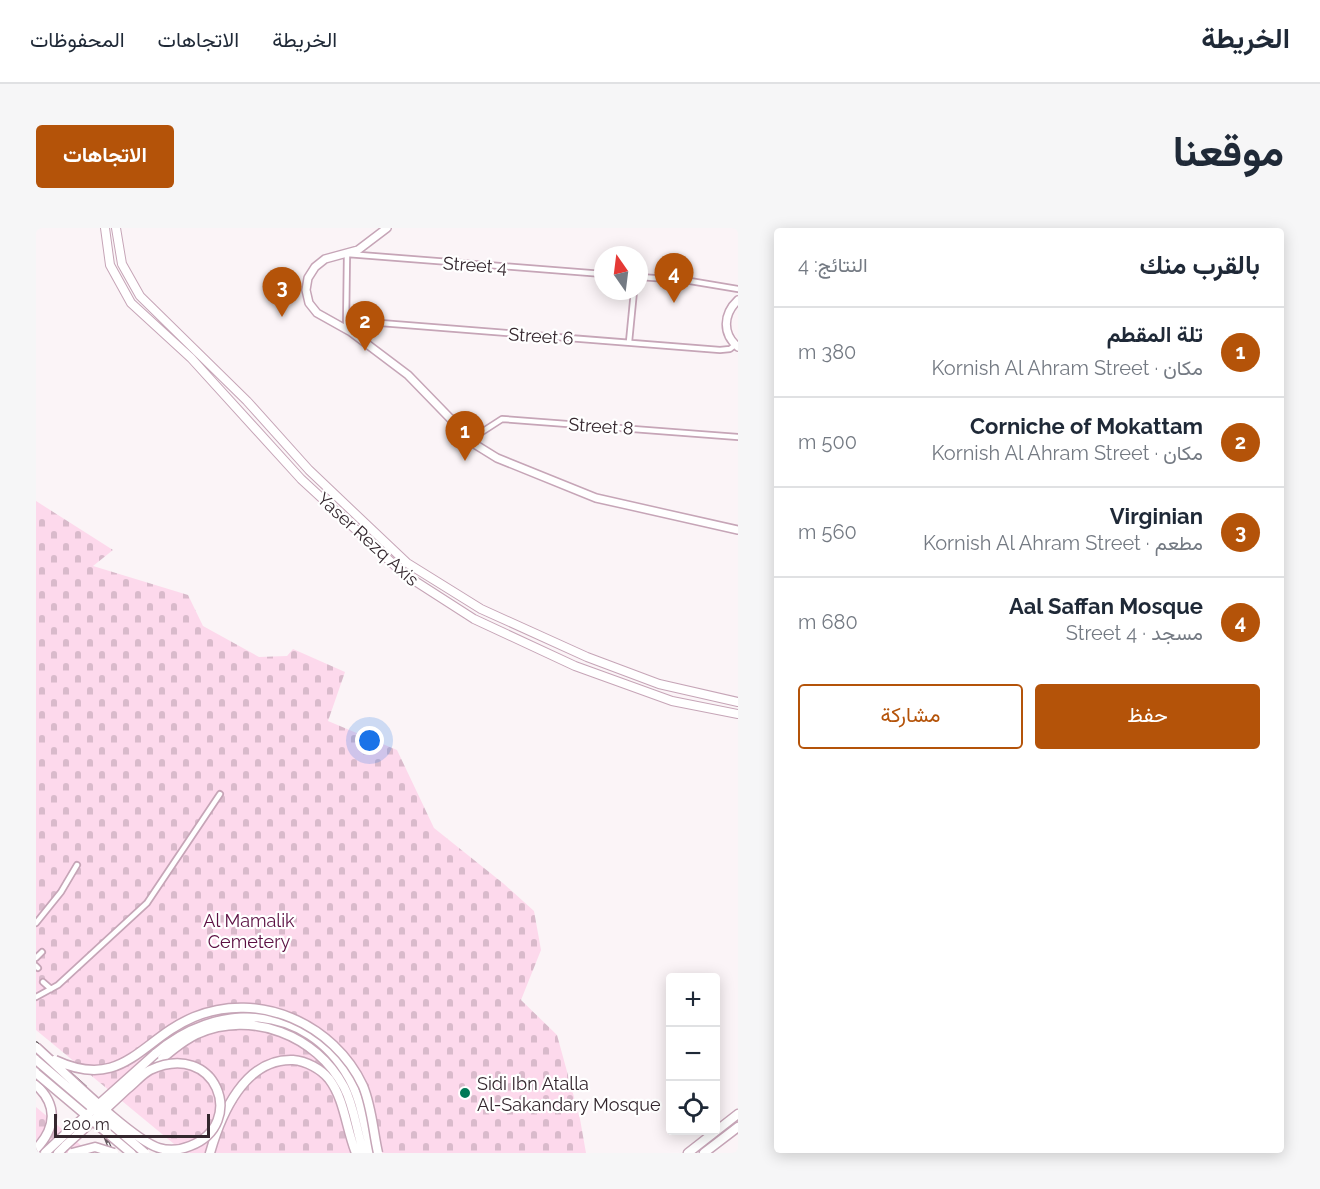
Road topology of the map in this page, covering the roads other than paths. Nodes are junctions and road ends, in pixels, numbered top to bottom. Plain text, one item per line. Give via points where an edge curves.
1 (105, 228) edge
2 (116, 228) edge
3 (387, 228) edge
4 (347, 254) junction
5 (594, 273) edge
6 (648, 277) edge
7 (738, 289) edge
8 (633, 300) edge
9 (738, 300) edge
10 (346, 328) junction
11 (629, 342) junction
12 (737, 346) edge
13 (738, 437) edge
14 (471, 439) junction
15 (738, 530) edge
16 (738, 702) edge
17 (738, 714) edge
18 (220, 794) dead end
19 (77, 865) dead end
20 (36, 923) edge
21 (42, 952) dead end
22 (36, 958) edge
23 (43, 982) dead end
24 (51, 989) junction
25 (36, 998) edge
26 (38, 1049) edge
27 (36, 1060) edge
28 (149, 1070) junction
29 (36, 1073) edge
30 (36, 1085) edge
31 (738, 1114) edge
32 (738, 1127) edge
33 (63, 1142) junction
34 (36, 1149) edge
35 (45, 1153) edge
36 (58, 1153) edge
37 (72, 1153) edge
38 (114, 1153) edge
39 (130, 1153) edge
40 (145, 1153) edge
41 (210, 1153) edge
42 (356, 1153) edge
43 (364, 1153) edge
44 (372, 1153) edge
45 (378, 1153) edge
46 (688, 1153) edge
47 (704, 1153) edge

1 - 17 main road, Yaser Rezq Axis via 113,273 131,303 190,358 301,479 404,574 474,619 575,666 672,701
2 - 16 main road, Yaser Rezq Axis via 122,264 141,296 247,401 309,470 407,563 481,609 586,657 659,684
3 - 4 street via 363,248
4 - 5 street, Street 4
4 - 10 street
4 - 10 street via 319,263 311,272 306,290 317,313
6 - 7 street via 684,279
8 - 11 street
9 - 12 street via 726,320 727,331
10 - 11 street, Street 6 via 368,322
10 - 14 street via 415,381
11 - 12 street, Street 6 via 720,350
13 - 14 street, Street 8 via 501,419
14 - 15 street via 497,459 584,494
18 - 24 street via 147,903
19 - 20 street
21 - 22 street
23 - 24 street
24 - 25 street
26 - 28 highway, bridge via 153,1146 175,1149 200,1141 214,1127 220,1109 213,1080 200,1067 184,1062
26 - 45 highway, bridge via 67,1065 102,1069 131,1061 169,1031 204,1014 243,1008 280,1013 320,1034 350,1065 367,1098
27 - 40 highway, bridge
28 - 33 highway, bridge
28 - 43 highway via 180,1044 212,1029 252,1025 286,1034 315,1051 339,1078 350,1099
29 - 39 highway, bridge
30 - 34 highway via 50,1102 53,1118 49,1134
31 - 46 highway
32 - 47 highway
33 - 35 highway
33 - 36 highway
33 - 44 highway, bridge via 154,1054 184,1032 218,1019 252,1017 295,1028 329,1053 349,1079
37 - 38 highway, bridge via 95,1147
41 - 42 highway via 220,1125 246,1079 266,1064 286,1060 310,1065 329,1079 341,1102

